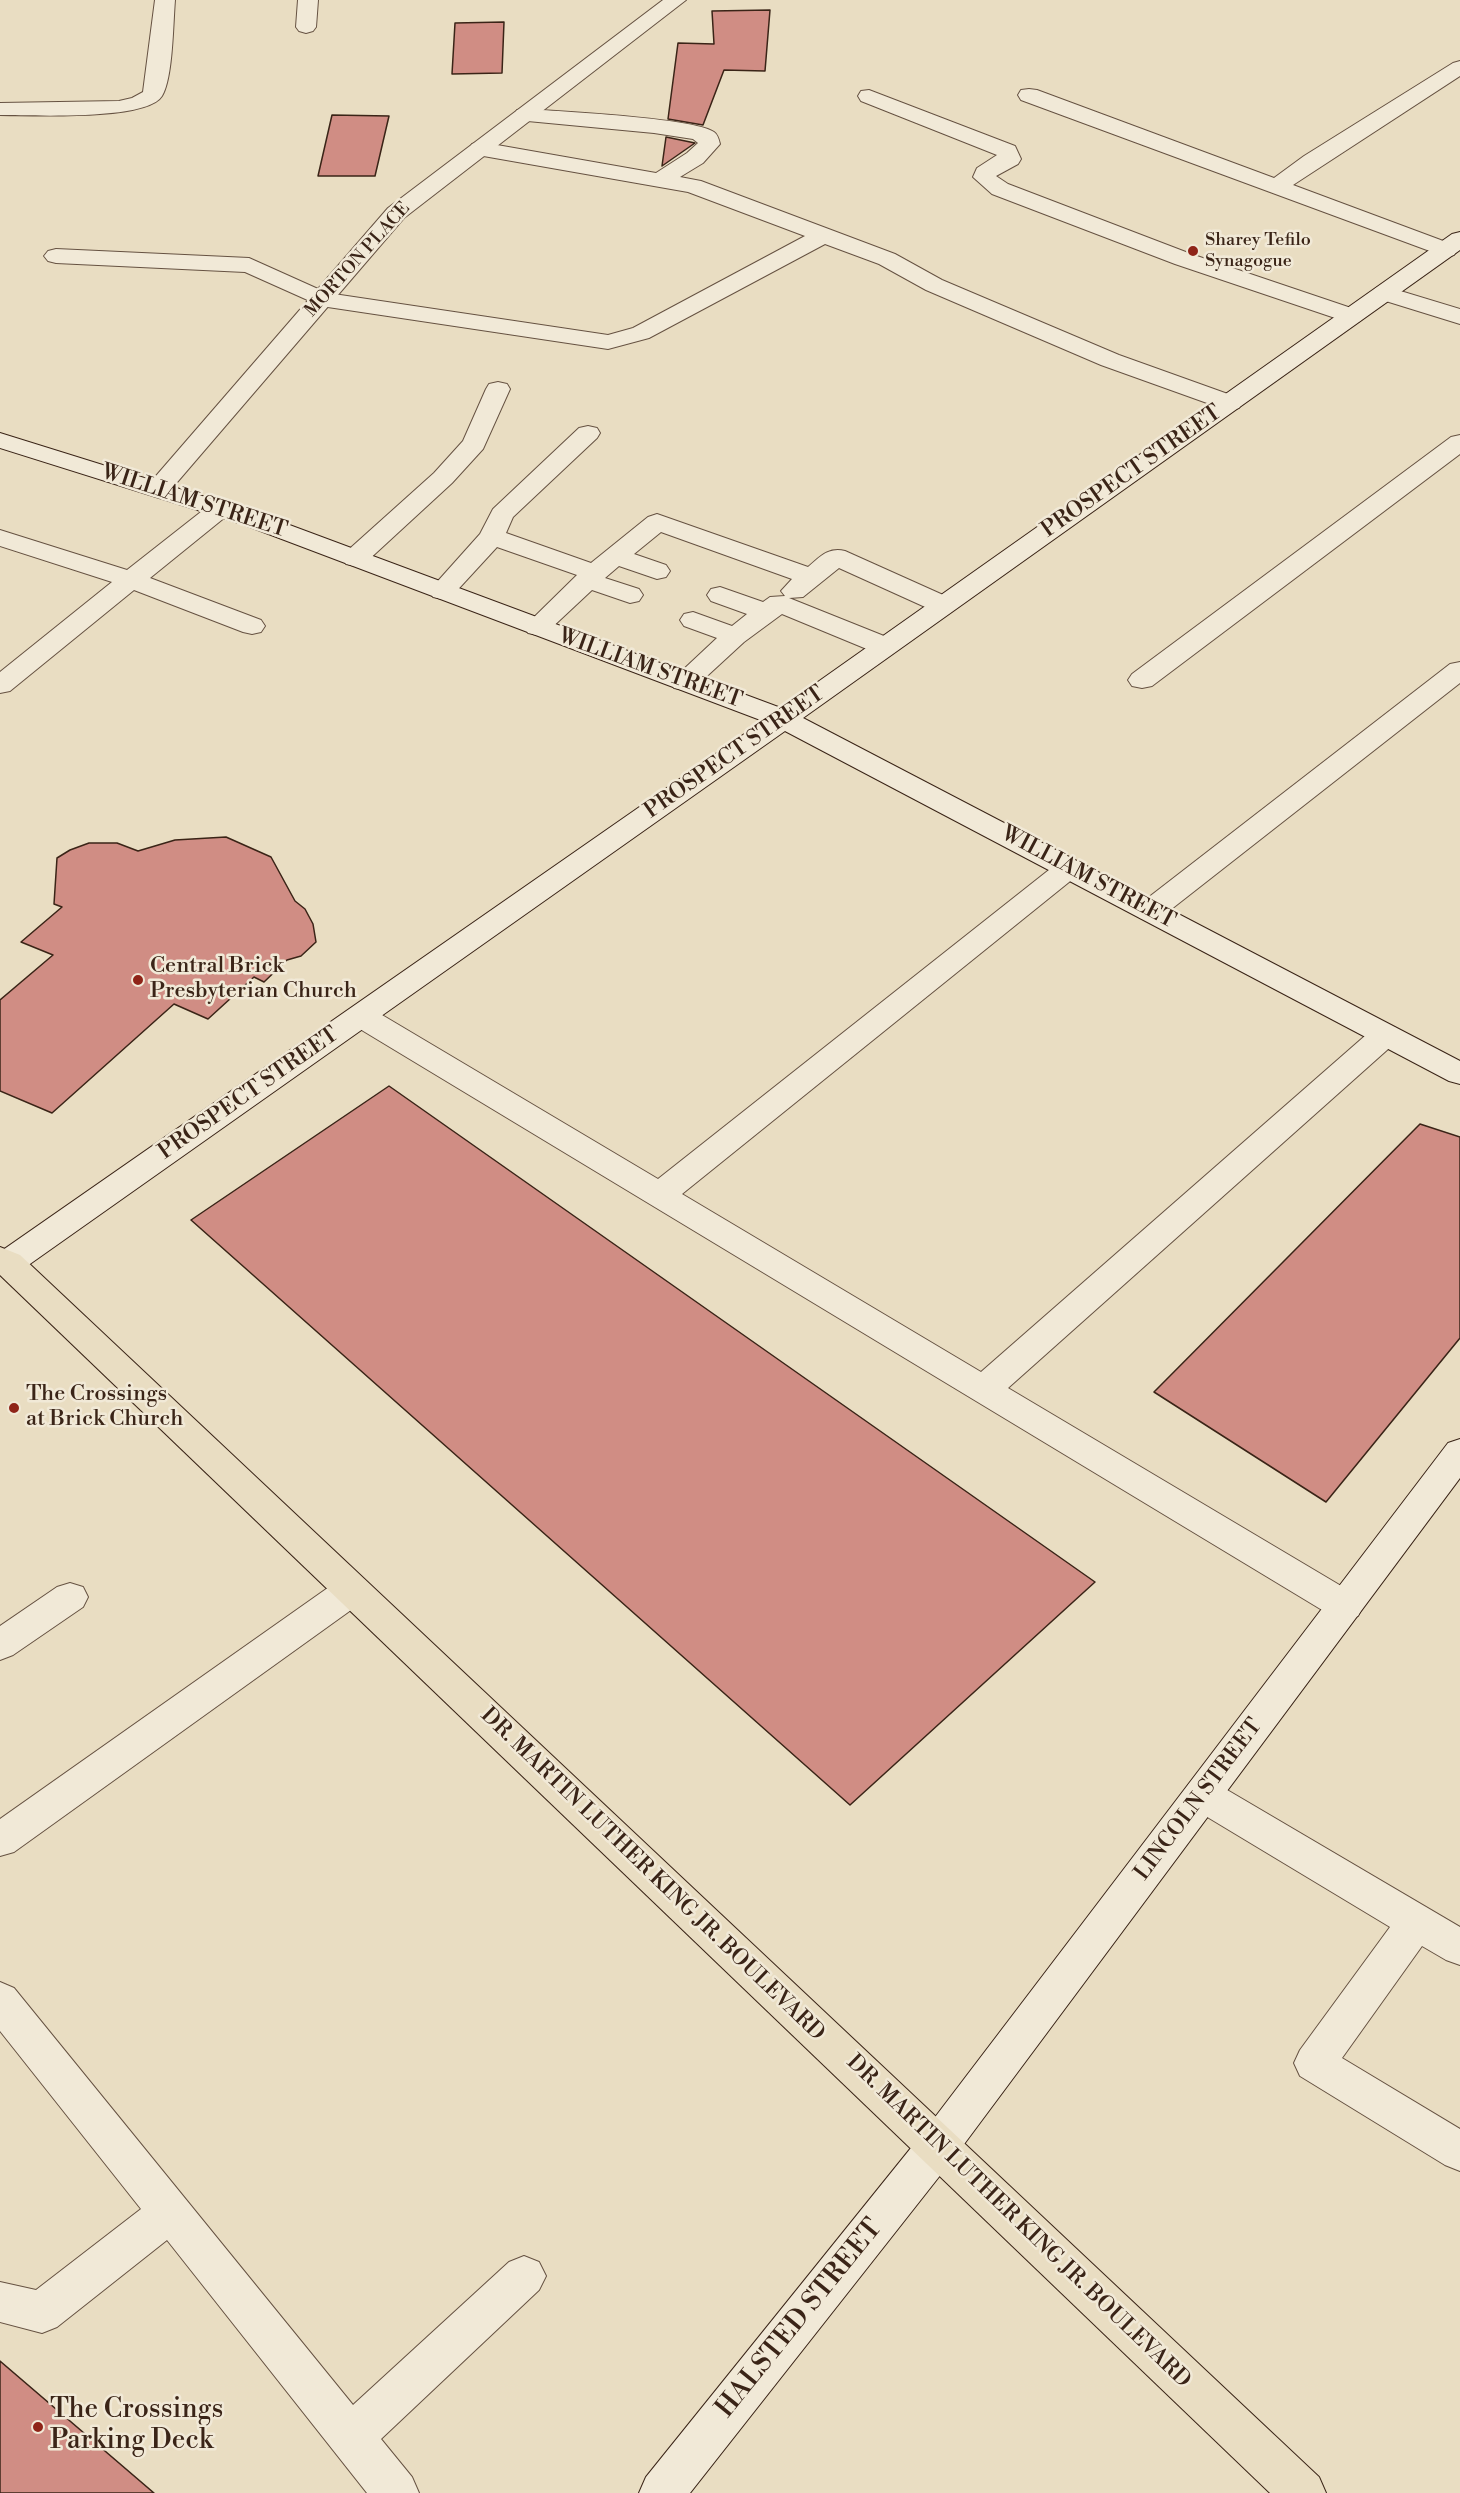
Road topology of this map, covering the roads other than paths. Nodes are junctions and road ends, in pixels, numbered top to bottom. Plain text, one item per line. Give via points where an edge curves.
1 (165, 0) edge
2 (308, 0) edge
3 (676, 0) edge
4 (306, 27) dead end
5 (1460, 67) edge
6 (1029, 95) dead end
7 (869, 96) dead end
8 (0, 109) edge
9 (525, 115) junction
10 (480, 149) junction
11 (662, 179) junction
12 (1276, 187) junction
13 (824, 236) junction
14 (1453, 244) edge
15 (56, 256) dead end
16 (1384, 293) junction
17 (321, 299) junction
18 (1352, 316) junction
19 (1460, 317) edge
20 (498, 389) dead end
21 (1230, 402) junction
22 (588, 433) dead end
23 (0, 440) edge
24 (1460, 442) edge
25 (158, 489) junction
26 (220, 509) junction
27 (492, 537) junction
28 (0, 538) edge
29 (616, 556) junction
30 (355, 558) junction
31 (657, 572) dead end
32 (591, 577) junction
33 (811, 577) junction
34 (131, 580) junction
35 (442, 591) junction
36 (630, 595) dead end
37 (720, 595) dead end
38 (944, 605) junction
39 (773, 608) junction
40 (693, 620) dead end
41 (252, 626) dead end
42 (537, 627) junction
43 (735, 636) junction
44 (884, 646) junction
45 (1460, 670) edge
46 (1142, 680) dead end
47 (684, 682) junction
48 (0, 686) edge
49 (784, 719) junction
50 (1069, 868) junction
51 (1150, 911) junction
52 (361, 1016) junction
53 (1385, 1035) junction
54 (1460, 1074) edge
55 (659, 1195) junction
56 (4, 1261) edge
57 (984, 1389) junction
58 (1460, 1452) edge
59 (352, 1590) junction
60 (70, 1597) dead end
61 (1345, 1606) junction
62 (0, 1645) edge
63 (1203, 1795) junction
64 (0, 1840) edge
65 (1416, 1922) junction
66 (1460, 1948) edge
67 (0, 2000) edge
68 (938, 2146) junction
69 (1460, 2152) edge
70 (170, 2212) junction
71 (524, 2276) dead end
72 (0, 2302) edge
73 (351, 2437) junction
74 (396, 2493) edge
75 (662, 2493) edge
76 (1303, 2493) edge

1 - 8 street via 152,95 139,103 118,107
2 - 4 street
3 - 9 street, MORTON PLACE
5 - 12 street
6 - 12 street
7 - 18 street via 1007,151 1010,159 984,177 1000,189 1183,259
9 - 10 street, MORTON PLACE
9 - 11 street via 654,126 707,137 709,144 702,151
10 - 11 street
10 - 17 street, MORTON PLACE via 396,213
11 - 13 street via 693,186
12 - 14 street
13 - 17 street via 641,333 608,342
13 - 21 street via 887,259 934,285 1089,351
14 - 16 street, PROSPECT STREET
15 - 17 street via 249,265
16 - 18 street, PROSPECT STREET
16 - 19 street
17 - 25 street, MORTON PLACE
18 - 21 street, PROSPECT STREET
20 - 30 street via 474,444 443,478
21 - 38 street, PROSPECT STREET
22 - 27 street via 502,514
23 - 25 street, WILLIAM STREET
24 - 46 street
25 - 26 street, WILLIAM STREET
26 - 30 street, WILLIAM STREET
26 - 34 street
27 - 32 street
27 - 35 street
28 - 34 street
29 - 31 street
29 - 32 street
29 - 33 street via 657,522
30 - 35 street, WILLIAM STREET
32 - 36 street
32 - 42 street
33 - 38 street via 836,557
33 - 39 street
34 - 41 street
34 - 48 street
35 - 42 street, WILLIAM STREET
37 - 39 street
38 - 44 street, PROSPECT STREET
39 - 43 street
39 - 44 street
40 - 43 street
42 - 47 street, WILLIAM STREET
43 - 47 street
44 - 49 street, PROSPECT STREET
45 - 51 street
47 - 49 street, WILLIAM STREET
49 - 50 street, WILLIAM STREET
49 - 52 street, PROSPECT STREET
50 - 51 street, WILLIAM STREET
50 - 55 street
51 - 53 street, WILLIAM STREET
52 - 55 street
52 - 56 street, PROSPECT STREET
53 - 54 street, WILLIAM STREET
53 - 57 street
55 - 57 street
56 - 59 main road, DR. MARTIN LUTHER KING JR. BOULEVARD
57 - 61 street
58 - 61 street, LINCOLN STREET
59 - 64 street
59 - 68 main road, DR. MARTIN LUTHER KING JR. BOULEVARD
60 - 62 street
61 - 63 street, LINCOLN STREET
63 - 65 street
63 - 68 street, LINCOLN STREET
65 - 66 street
65 - 69 street via 1315,2063
67 - 70 street
68 - 75 street, HALSTED STREET
68 - 76 main road, DR. MARTIN LUTHER KING JR. BOULEVARD
70 - 72 street via 42,2312
70 - 73 street
71 - 73 street
73 - 74 street

